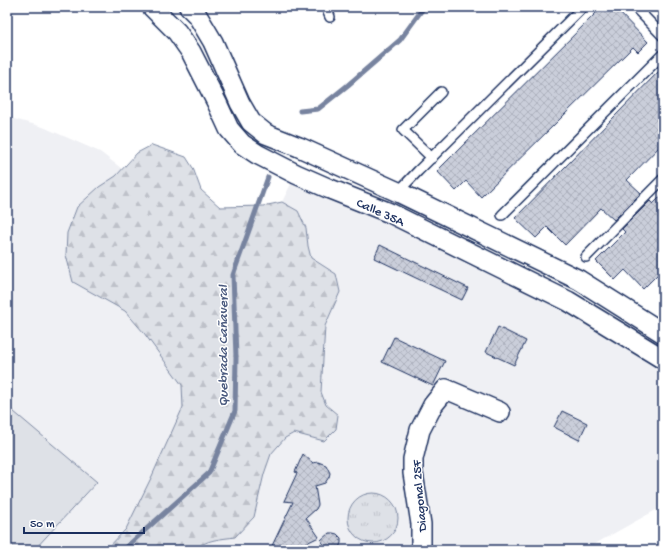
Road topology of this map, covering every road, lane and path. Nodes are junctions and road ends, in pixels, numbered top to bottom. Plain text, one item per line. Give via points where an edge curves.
1 (152, 7) edge
2 (189, 7) edge
3 (326, 7) edge
4 (583, 7) edge
5 (635, 7) edge
6 (330, 17) dead end
7 (663, 36) edge
8 (663, 54) edge
9 (441, 92) dead end
10 (432, 158) junction
11 (663, 179) edge
12 (398, 192) junction
13 (390, 213) junction
14 (502, 215) dead end
15 (586, 257) dead end
16 (663, 333) edge
17 (663, 359) edge
18 (500, 412) dead end
19 (421, 550) edge

1 - 13 street, Calle 35A via 177,32 191,52 229,129 242,144 296,174
2 - 12 street, Calle 35A via 197,15 213,42 251,122 266,134
3 - 6 lane
4 - 10 lane
5 - 7 lane
8 - 14 lane
9 - 10 lane via 404,130
10 - 12 lane
11 - 15 lane
12 - 13 street
12 - 16 street, Calle 35A via 579,280
13 - 17 street, Calle 35A via 568,301
18 - 19 street, Diagonal 25F via 446,389 433,405 420,430 413,458 421,524

